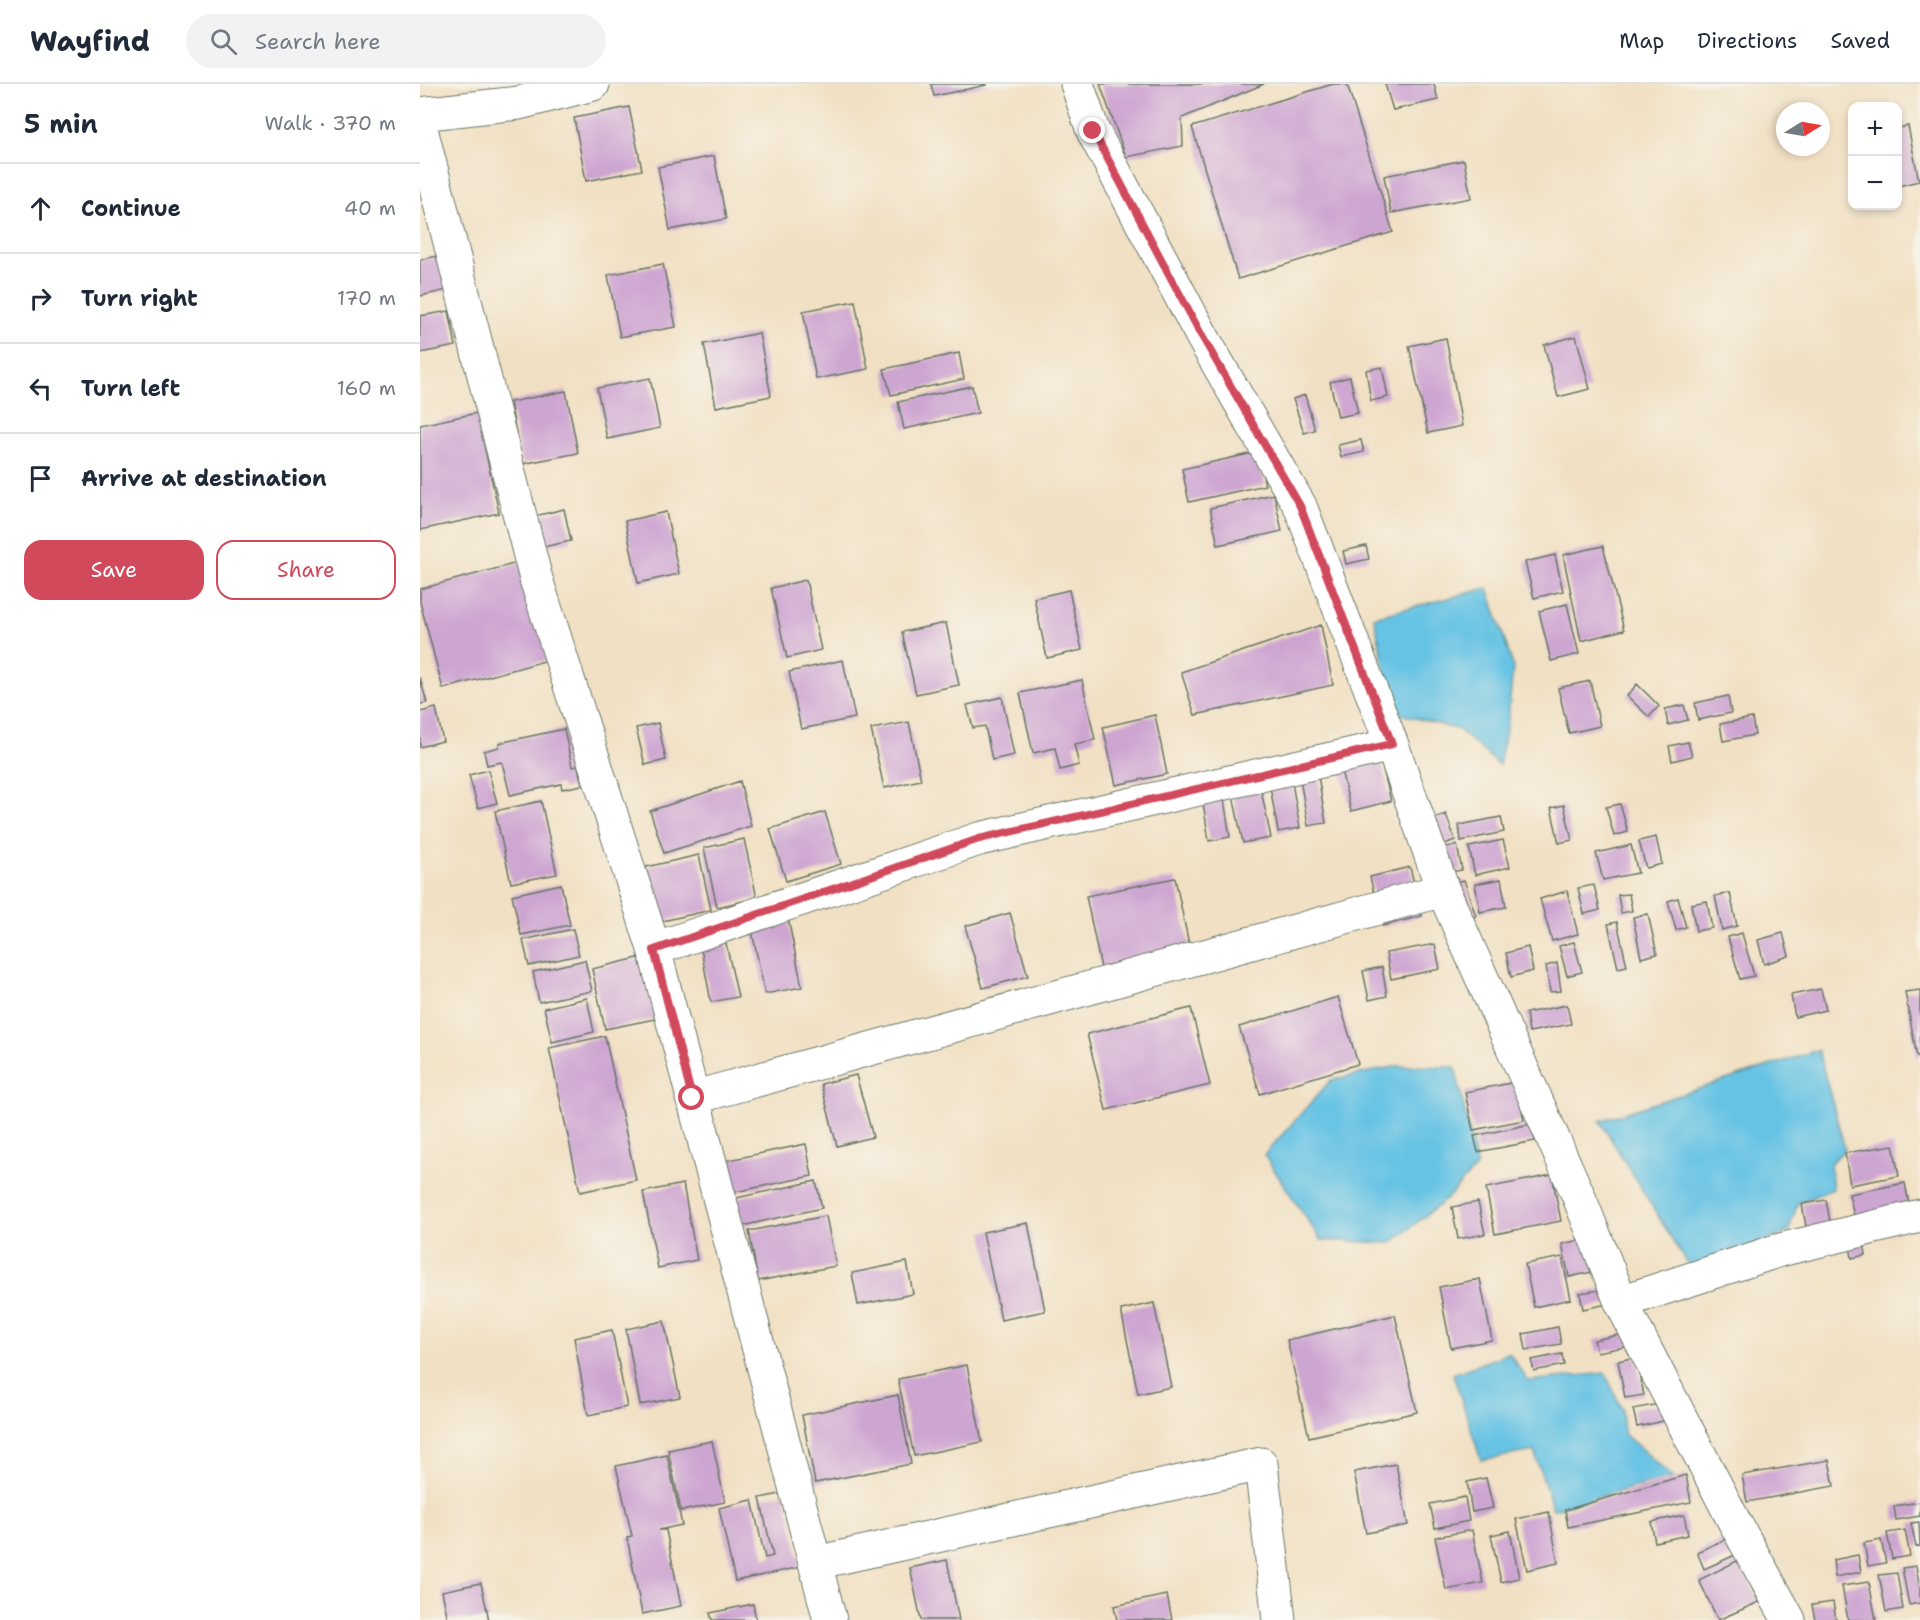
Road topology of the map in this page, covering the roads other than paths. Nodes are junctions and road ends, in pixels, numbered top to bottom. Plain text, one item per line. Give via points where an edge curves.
1 (593, 84) edge
2 (1077, 84) edge
3 (420, 114) edge
4 (420, 125) edge
5 (1392, 744) junction
6 (1443, 890) junction
7 (654, 950) junction
8 (692, 1098) junction
9 (1920, 1216) edge
10 (1621, 1302) junction
11 (814, 1563) junction
12 (830, 1620) edge
13 (1279, 1620) edge
14 (1789, 1620) edge

1 - 3 street via 519,103
2 - 5 street via 1093,131 1203,338 1300,506
4 - 7 street via 536,579
5 - 6 street
5 - 7 street via 979,839
6 - 8 street
6 - 10 street
7 - 8 street
8 - 11 street
9 - 10 street via 1780,1250
10 - 14 street
11 - 12 street
11 - 13 street via 1261,1464

